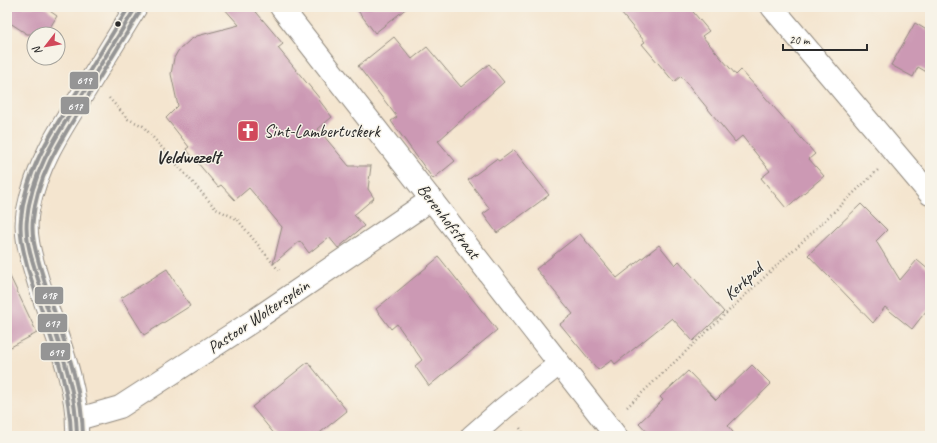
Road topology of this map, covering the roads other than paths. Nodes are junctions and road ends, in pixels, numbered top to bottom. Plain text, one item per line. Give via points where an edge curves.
1 (136, 7) edge
2 (281, 7) edge
3 (772, 7) edge
4 (930, 194) edge
5 (432, 199) junction
6 (559, 364) junction
7 (77, 427) edge
8 (612, 431) edge
9 (472, 436) edge

1 - 7 street via 49,149 37,176 27,210 27,238 69,372
2 - 5 street, Berenhofstraat
3 - 4 street
5 - 6 street, Berenhofstraat
5 - 7 street, Pastoor Woltersplein via 120,407
6 - 8 street, Berenhofstraat
6 - 9 street

